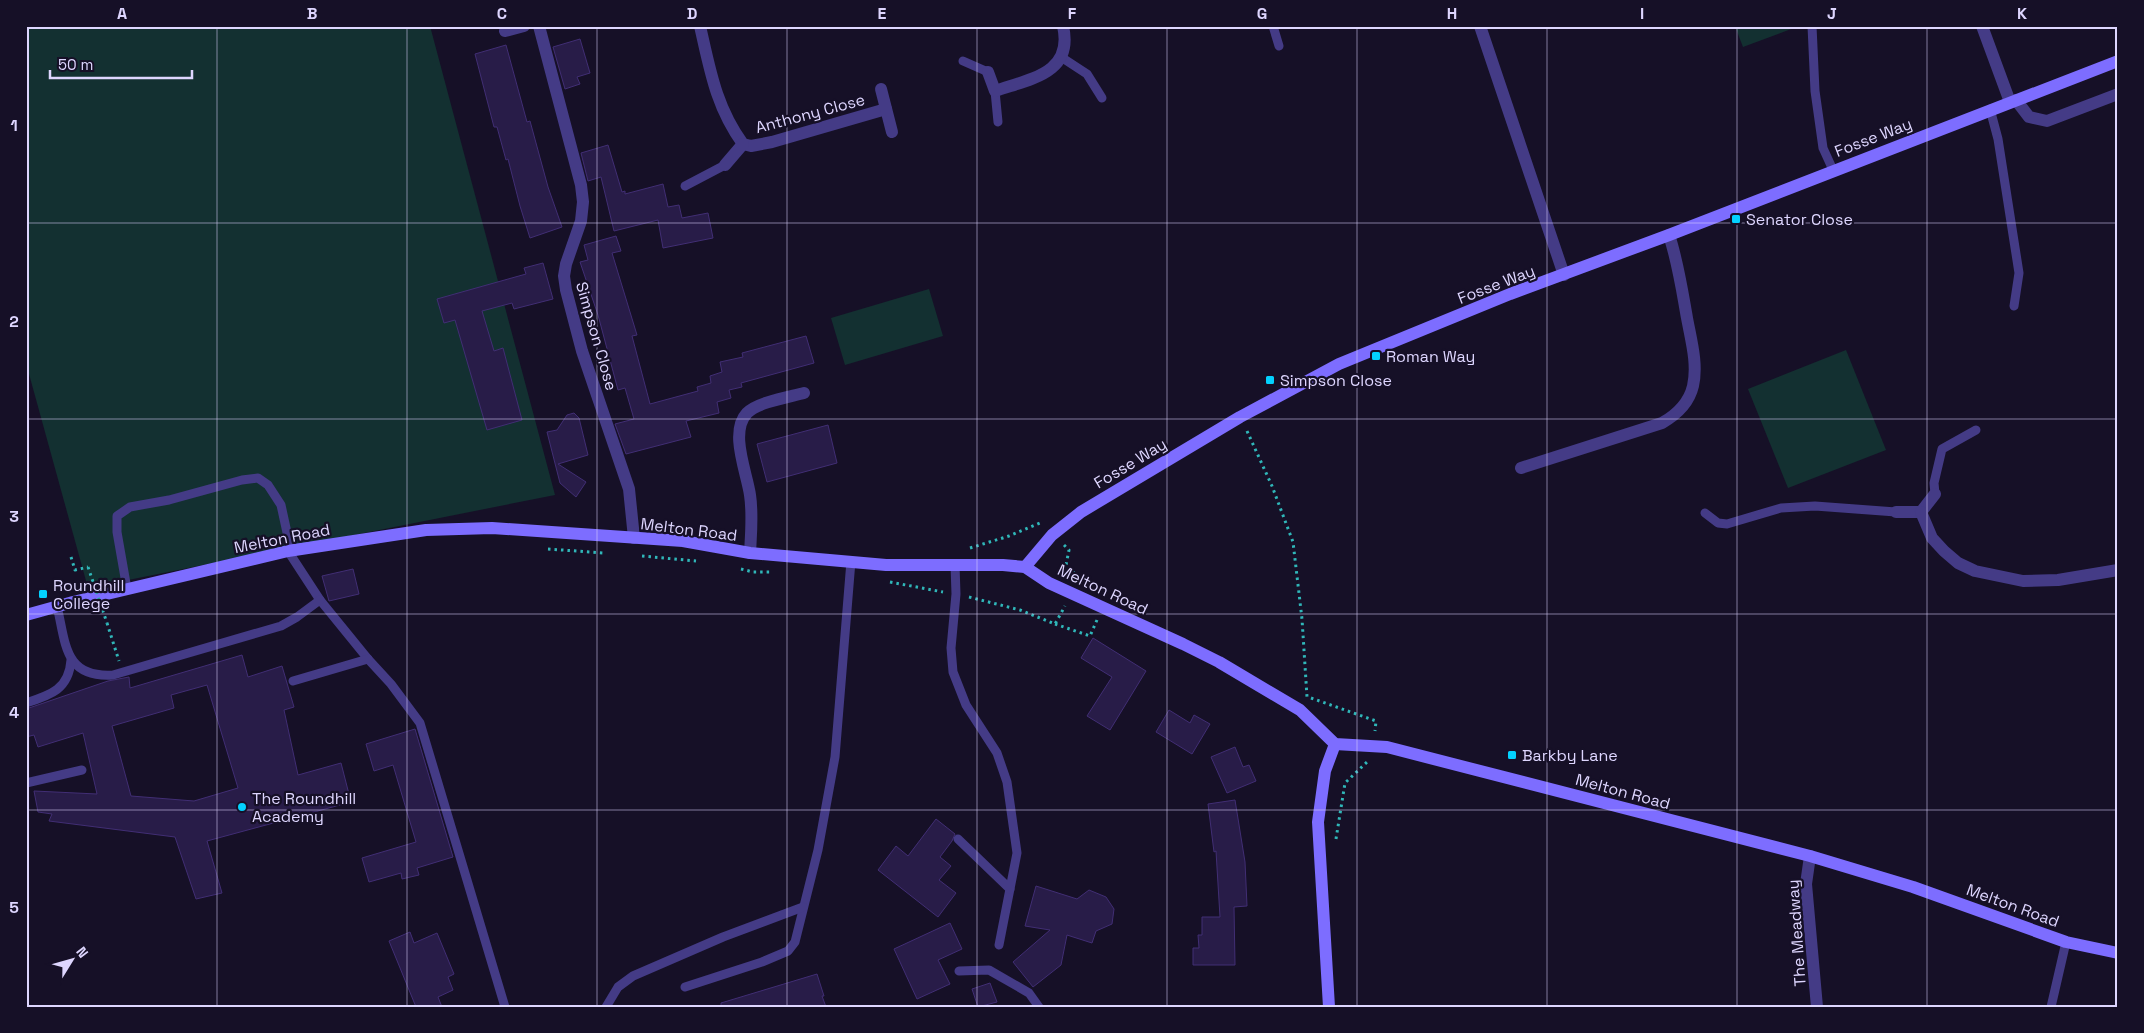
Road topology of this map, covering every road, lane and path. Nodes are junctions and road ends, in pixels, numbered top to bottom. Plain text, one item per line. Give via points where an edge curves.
1 (524, 26) edge
2 (539, 26) edge
3 (700, 26) edge
4 (1063, 26) edge
5 (1273, 26) edge
6 (1480, 26) edge
7 (1812, 26) edge
8 (1982, 26) edge
9 (505, 31) dead end
10 (1279, 46) dead end
11 (1061, 57) junction
12 (964, 61) dead end
13 (2118, 61) edge
14 (988, 72) joint
15 (881, 89) dead end
16 (995, 92) junction
17 (2118, 94) edge
18 (1102, 98) dead end
19 (2013, 101) junction
20 (886, 109) junction
21 (1990, 109) junction
22 (998, 122) dead end
23 (892, 132) dead end
24 (743, 144) junction
25 (725, 165) joint
26 (1833, 170) junction
27 (685, 186) dead end
28 (1669, 235) junction
29 (1564, 275) junction
30 (2014, 306) dead end
31 (804, 393) dead end
32 (1240, 417) junction
33 (1976, 430) dead end
34 (1521, 468) dead end
35 (1935, 494) joint
36 (1896, 512) joint
37 (1921, 512) junction
38 (1705, 513) dead end
39 (1040, 522) dead end
40 (634, 538) junction
41 (968, 548) dead end
42 (539, 549) dead end
43 (290, 551) junction
44 (605, 553) dead end
45 (750, 553) junction
46 (633, 555) dead end
47 (71, 557) dead end
48 (698, 561) dead end
49 (851, 561) junction
50 (956, 565) junction
51 (1066, 565) dead end
52 (1025, 567) junction
53 (734, 568) dead end
54 (2118, 570) edge
55 (772, 572) dead end
56 (882, 580) dead end
57 (127, 589) junction
58 (956, 594) junction
59 (1072, 594) junction
60 (320, 600) junction
61 (104, 604) dead end
62 (57, 606) junction
63 (95, 607) dead end
64 (1102, 607) junction
65 (26, 615) edge
66 (1055, 624) junction
67 (114, 642) dead end
68 (368, 659) junction
69 (71, 660) junction
70 (293, 681) dead end
71 (1306, 696) junction
72 (26, 703) edge
73 (1310, 703) dead end
74 (1374, 735) dead end
75 (1335, 744) junction
76 (1371, 759) dead end
77 (82, 770) dead end
78 (26, 783) edge
79 (958, 839) dead end
80 (1336, 840) dead end
81 (1810, 856) junction
82 (1010, 889) junction
83 (803, 907) junction
84 (2066, 942) junction
85 (999, 945) dead end
86 (2118, 953) edge
87 (959, 971) dead end
88 (685, 987) dead end
89 (505, 1007) edge
90 (606, 1007) edge
91 (1039, 1007) edge
92 (1329, 1007) edge
93 (1817, 1007) edge
94 (2051, 1007) edge

1 - 9 street
2 - 40 street, Simpson Close via 582,185 581,221 566,264 566,290 588,368 626,480
3 - 24 street, Anthony Close via 720,105
4 - 11 street via 1065,47
5 - 10 lane
6 - 29 street
7 - 26 lane via 1815,91 1823,148
8 - 19 street
11 - 16 street via 1057,66 1045,74
11 - 18 lane via 1087,74
12 - 14 lane
13 - 19 street, Fosse Way
14 - 16 street
15 - 20 street, Anthony Close
16 - 22 lane
17 - 19 street via 2047,121 2029,118
19 - 21 street, Fosse Way
20 - 23 street, Anthony Close
20 - 24 street, Anthony Close via 772,142 752,146
21 - 26 street, Fosse Way
21 - 30 lane via 2019,273
24 - 25 street, Anthony Close
25 - 27 lane
26 - 28 street, Fosse Way
28 - 29 street, Fosse Way
28 - 34 street via 1676,254 1695,365 1693,387 1686,403 1676,415 1662,423
29 - 32 street, Fosse Way via 1339,364
31 - 45 street via 762,405 747,414 739,428 740,451 750,495
32 - 52 street, Fosse Way via 1080,512 1052,535
32 - 71 path via 1272,486 1293,542
33 - 35 lane via 1942,449 1934,483
35 - 37 street
36 - 37 street
36 - 38 lane via 1815,506 1781,508 1727,524 1718,523
37 - 54 street via 1932,538 1958,564 1975,571 2023,581 2058,580
39 - 41 path via 1009,536
40 - 43 street, Melton Road via 492,528 426,530
40 - 45 street, Melton Road via 683,541
42 - 44 path
43 - 57 street, Melton Road
43 - 57 lane via 281,505 268,485 258,478 242,480 130,507 116,516
43 - 60 lane
45 - 49 street, Melton Road
46 - 48 path
47 - 67 path, bridge via 75,570 88,567
49 - 50 street, Melton Road via 886,565
49 - 83 lane via 835,757 818,850
50 - 52 street, Melton Road
50 - 58 lane
51 - 59 path via 1082,582
52 - 59 street, Melton Road
53 - 55 path
56 - 58 path
57 - 62 street, Melton Road
58 - 66 path via 1020,610
58 - 82 lane via 952,672 966,705 997,753 1007,782 1017,853
59 - 64 street, Melton Road
59 - 66 path
60 - 68 lane
60 - 69 lane via 281,626 113,675 98,676 86,672
61 - 63 path
62 - 65 street, Melton Road
62 - 69 lane
64 - 66 path via 1090,636
64 - 75 street, Melton Road via 1219,662 1300,710
68 - 70 lane
68 - 89 lane via 420,723
69 - 72 lane via 70,671 60,688
71 - 73 path
71 - 74 path via 1376,721
75 - 81 street, Melton Road via 1387,747
75 - 92 street via 1326,771 1318,822
76 - 80 path via 1345,783
77 - 78 lane
79 - 82 lane
81 - 84 street, Melton Road via 1913,887
81 - 93 street, The Meadway via 1806,884
82 - 85 lane
83 - 88 lane via 795,942 788,951
83 - 90 lane via 633,976 618,987
84 - 86 street, Melton Road
84 - 94 lane
87 - 91 lane via 989,970 1029,993

